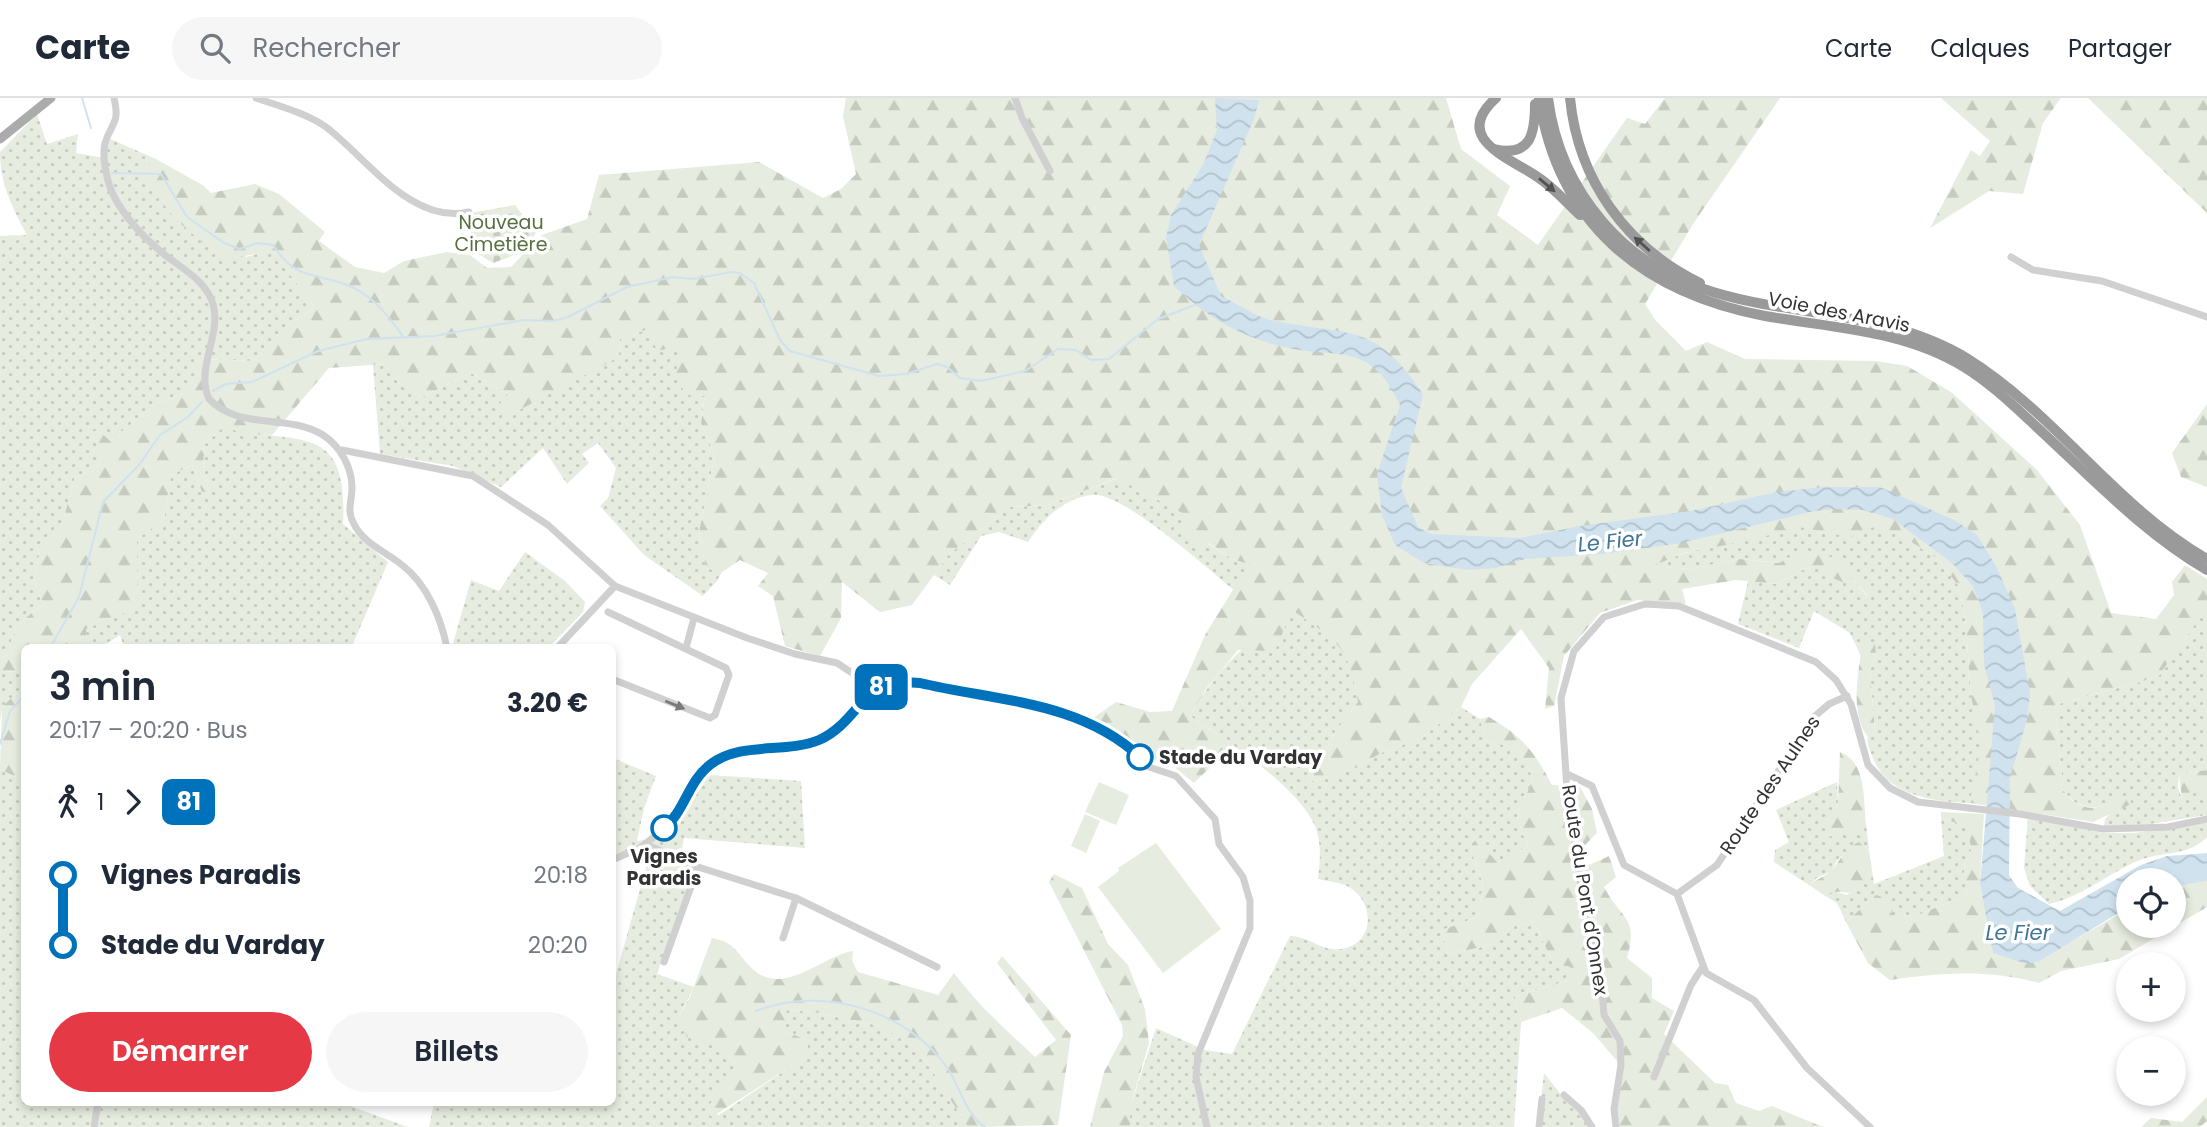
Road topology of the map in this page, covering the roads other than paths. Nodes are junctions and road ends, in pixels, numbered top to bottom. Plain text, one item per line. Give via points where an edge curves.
1 (51, 98) edge
2 (114, 98) edge
3 (256, 98) edge
4 (1015, 98) edge
5 (1496, 98) edge
6 (1537, 98) edge
7 (1548, 98) edge
8 (1570, 98) edge
9 (0, 139) edge
10 (1491, 147) junction
11 (1050, 171) dead end
12 (469, 212) dead end
13 (1604, 237) junction
14 (2011, 257) dead end
15 (1743, 302) junction
16 (2207, 317) edge
17 (342, 450) junction
18 (2207, 559) edge
19 (2207, 570) edge
20 (615, 586) junction
21 (608, 612) dead end
22 (694, 618) junction
23 (446, 644) edge
24 (561, 644) edge
25 (686, 648) junction
26 (616, 681) edge
27 (875, 688) junction
28 (1847, 696) junction
29 (1567, 774) junction
30 (2207, 819) edge
31 (645, 844) junction
32 (616, 858) edge
33 (698, 867) junction
34 (1677, 894) junction
35 (796, 898) junction
36 (783, 938) dead end
37 (664, 962) dead end
38 (937, 967) dead end
39 (1702, 968) junction
40 (1654, 1077) dead end
41 (1564, 1095) dead end
42 (1542, 1099) dead end
43 (97, 1106) edge
44 (94, 1127) edge
45 (1206, 1127) edge
46 (1539, 1127) edge
47 (1592, 1127) edge
48 (1616, 1127) edge
49 (1870, 1127) edge

1 - 9 main road
2 - 17 street via 118,117 104,146 112,191 148,239 197,280 212,302 207,395 211,402 240,418 305,428
3 - 12 street via 326,128 413,201 441,212
4 - 11 street
5 - 10 highway via 1484,110 1480,124 1481,135
6 - 10 highway via 1528,142 1511,151
6 - 13 highway, Voie des Aravis via 1565,184
7 - 15 highway, Voie des Aravis via 1564,161 1591,208 1613,234 1677,280
15 -> 8 highway via 1680,273 1623,226 1586,166
10 -> 13 highway via 1547,183
13 - 19 highway, Voie des Aravis via 1646,272 1703,300 1766,316 1884,335 1952,359 1995,390 2144,525
14 - 16 street via 2034,270 2102,281
15 - 18 highway, Voie des Aravis via 1897,329 1959,353 2013,394 2149,518
17 - 20 street via 460,472 484,481 548,525
17 - 23 street via 352,484 348,510 355,527 412,573 439,617
20 - 22 street
20 - 24 street
21 - 25 street
22 - 25 street
22 - 27 street via 795,654 837,663
26 -> 25 street via 713,717 728,671
27 - 31 street via 843,724 820,739 794,747 743,751 714,762 689,788 669,825
27 - 45 street via 897,682 920,683 1060,710 1118,739 1149,767 1176,776 1214,819 1219,844 1247,886 1252,919 1198,1054 1196,1077
28 - 29 street, Route du Pont d'Onnex via 1816,662 1717,619 1679,606 1644,604 1626,609 1604,617 1588,632 1566,671 1561,698
28 - 30 street, Route du Pont d'Onnex via 1868,765 1904,797 1918,802 2121,830
28 - 34 street, Route des Aulnes via 1814,717 1717,865
29 - 34 street via 1592,786 1624,865
29 - 48 street, Route du Pont d'Onnex via 1581,894 1600,965 1604,1015 1620,1041
31 - 32 street
31 - 33 street
33 - 35 street
33 - 37 street
34 - 39 street
35 - 36 street
35 - 38 street
39 - 40 street
39 - 49 street via 1754,1000 1807,1068
41 - 47 street
42 - 46 street
43 - 44 street

